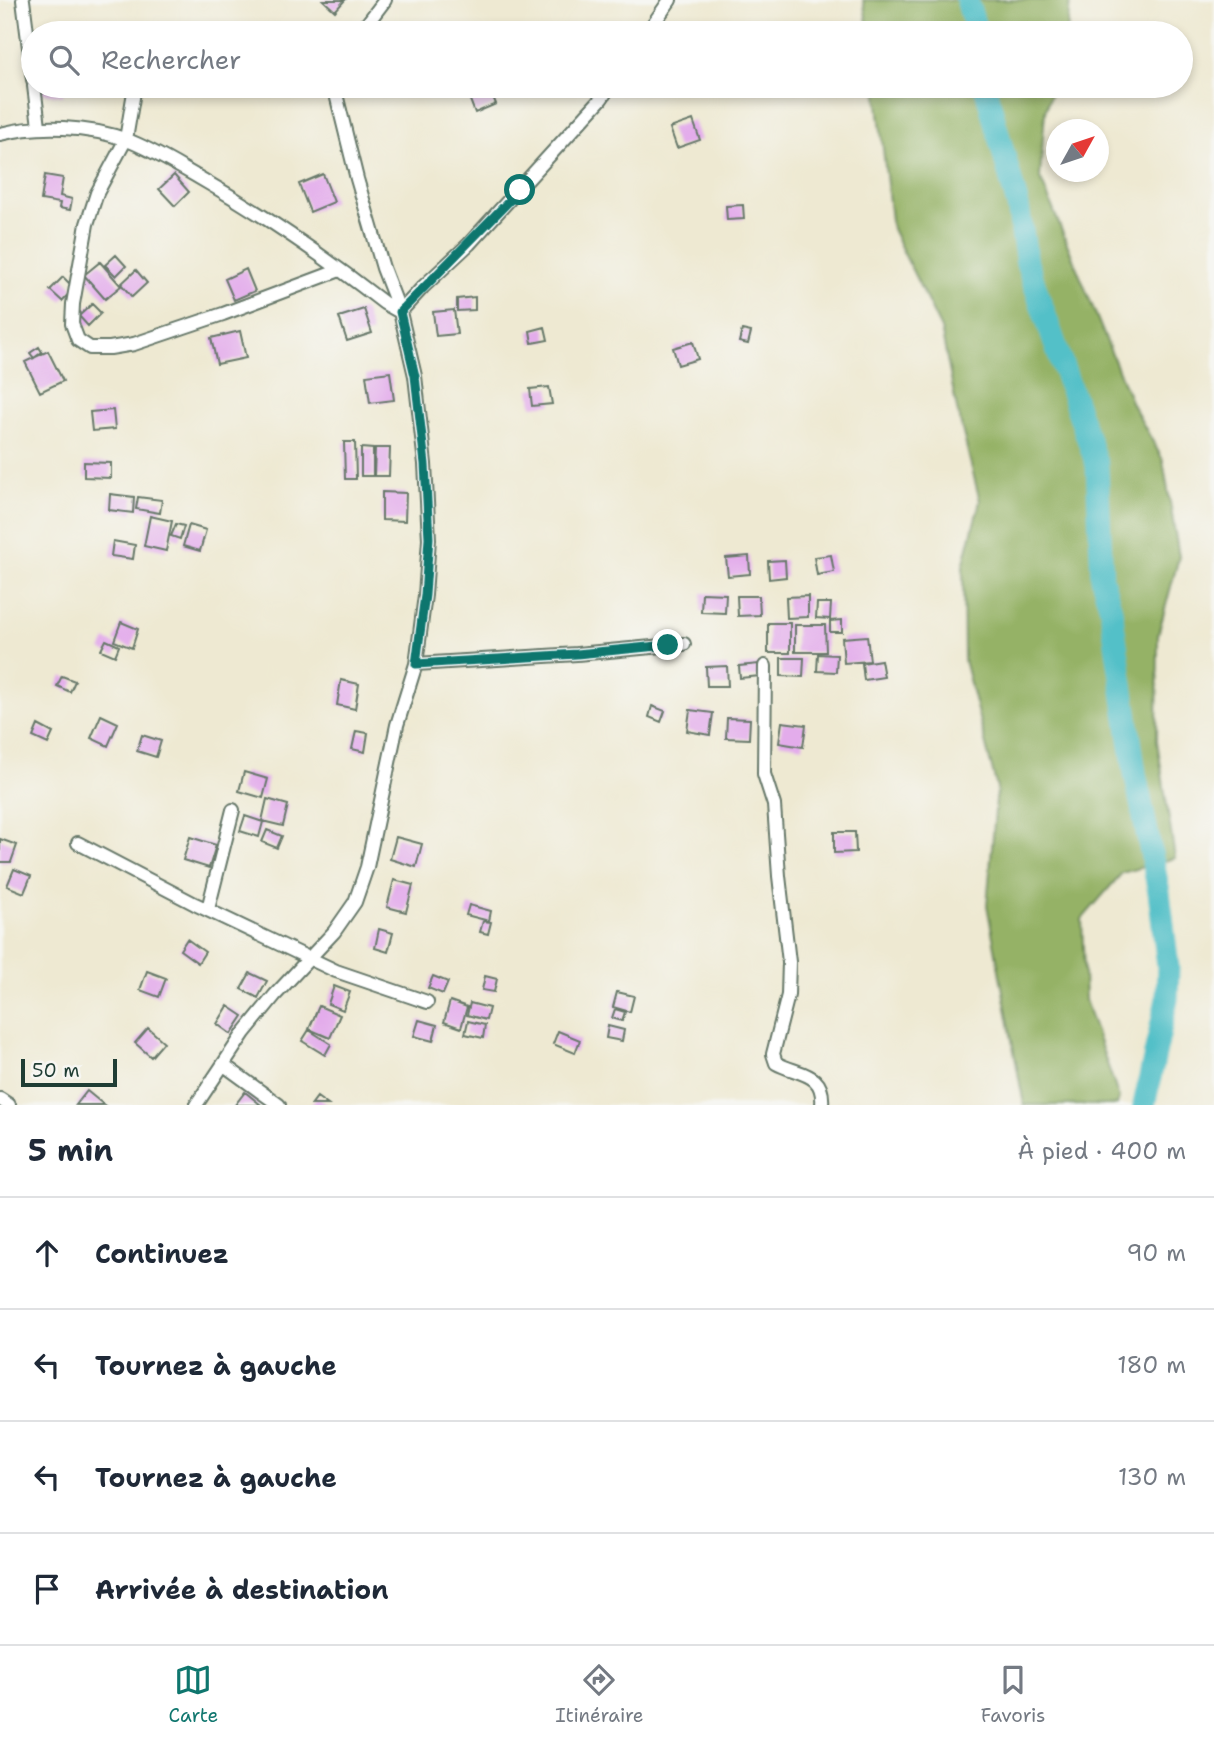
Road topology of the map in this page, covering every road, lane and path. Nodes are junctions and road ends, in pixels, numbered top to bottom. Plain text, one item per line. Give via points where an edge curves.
1 (23, 0) edge
2 (385, 0) edge
3 (670, 0) edge
4 (26, 21) edge
5 (369, 21) edge
6 (656, 21) edge
7 (36, 98) edge
8 (133, 98) edge
9 (337, 98) edge
10 (602, 98) edge
11 (39, 126) junction
12 (0, 134) edge
13 (126, 139) junction
14 (340, 270) junction
15 (400, 312) junction
16 (684, 644) dead end
17 (416, 664) junction
18 (765, 666) dead end
19 (233, 810) dead end
20 (78, 843) dead end
21 (208, 909) junction
22 (309, 958) junction
23 (427, 1002) dead end
24 (224, 1065) junction
25 (0, 1099) edge
26 (9, 1105) edge
27 (196, 1105) edge
28 (279, 1105) edge
29 (822, 1105) edge

1 - 4 street
2 - 5 street
3 - 6 street
7 - 11 street
8 - 13 street
9 - 15 street via 383,268
10 - 15 street via 478,235
11 - 12 street
11 - 13 street
13 - 14 street via 218,188
13 - 14 street via 97,193 73,304 72,324 78,340 90,348 134,344
14 - 15 street
15 - 17 street via 415,376 429,538
16 - 17 street
17 - 22 street via 355,902
18 - 29 street via 764,774 774,805 789,962 788,995 773,1054 776,1063 808,1074 819,1084
19 - 21 street
20 - 21 street
21 - 22 street
22 - 23 street
22 - 24 street via 244,1033
24 - 27 street
24 - 28 street
25 - 26 street

